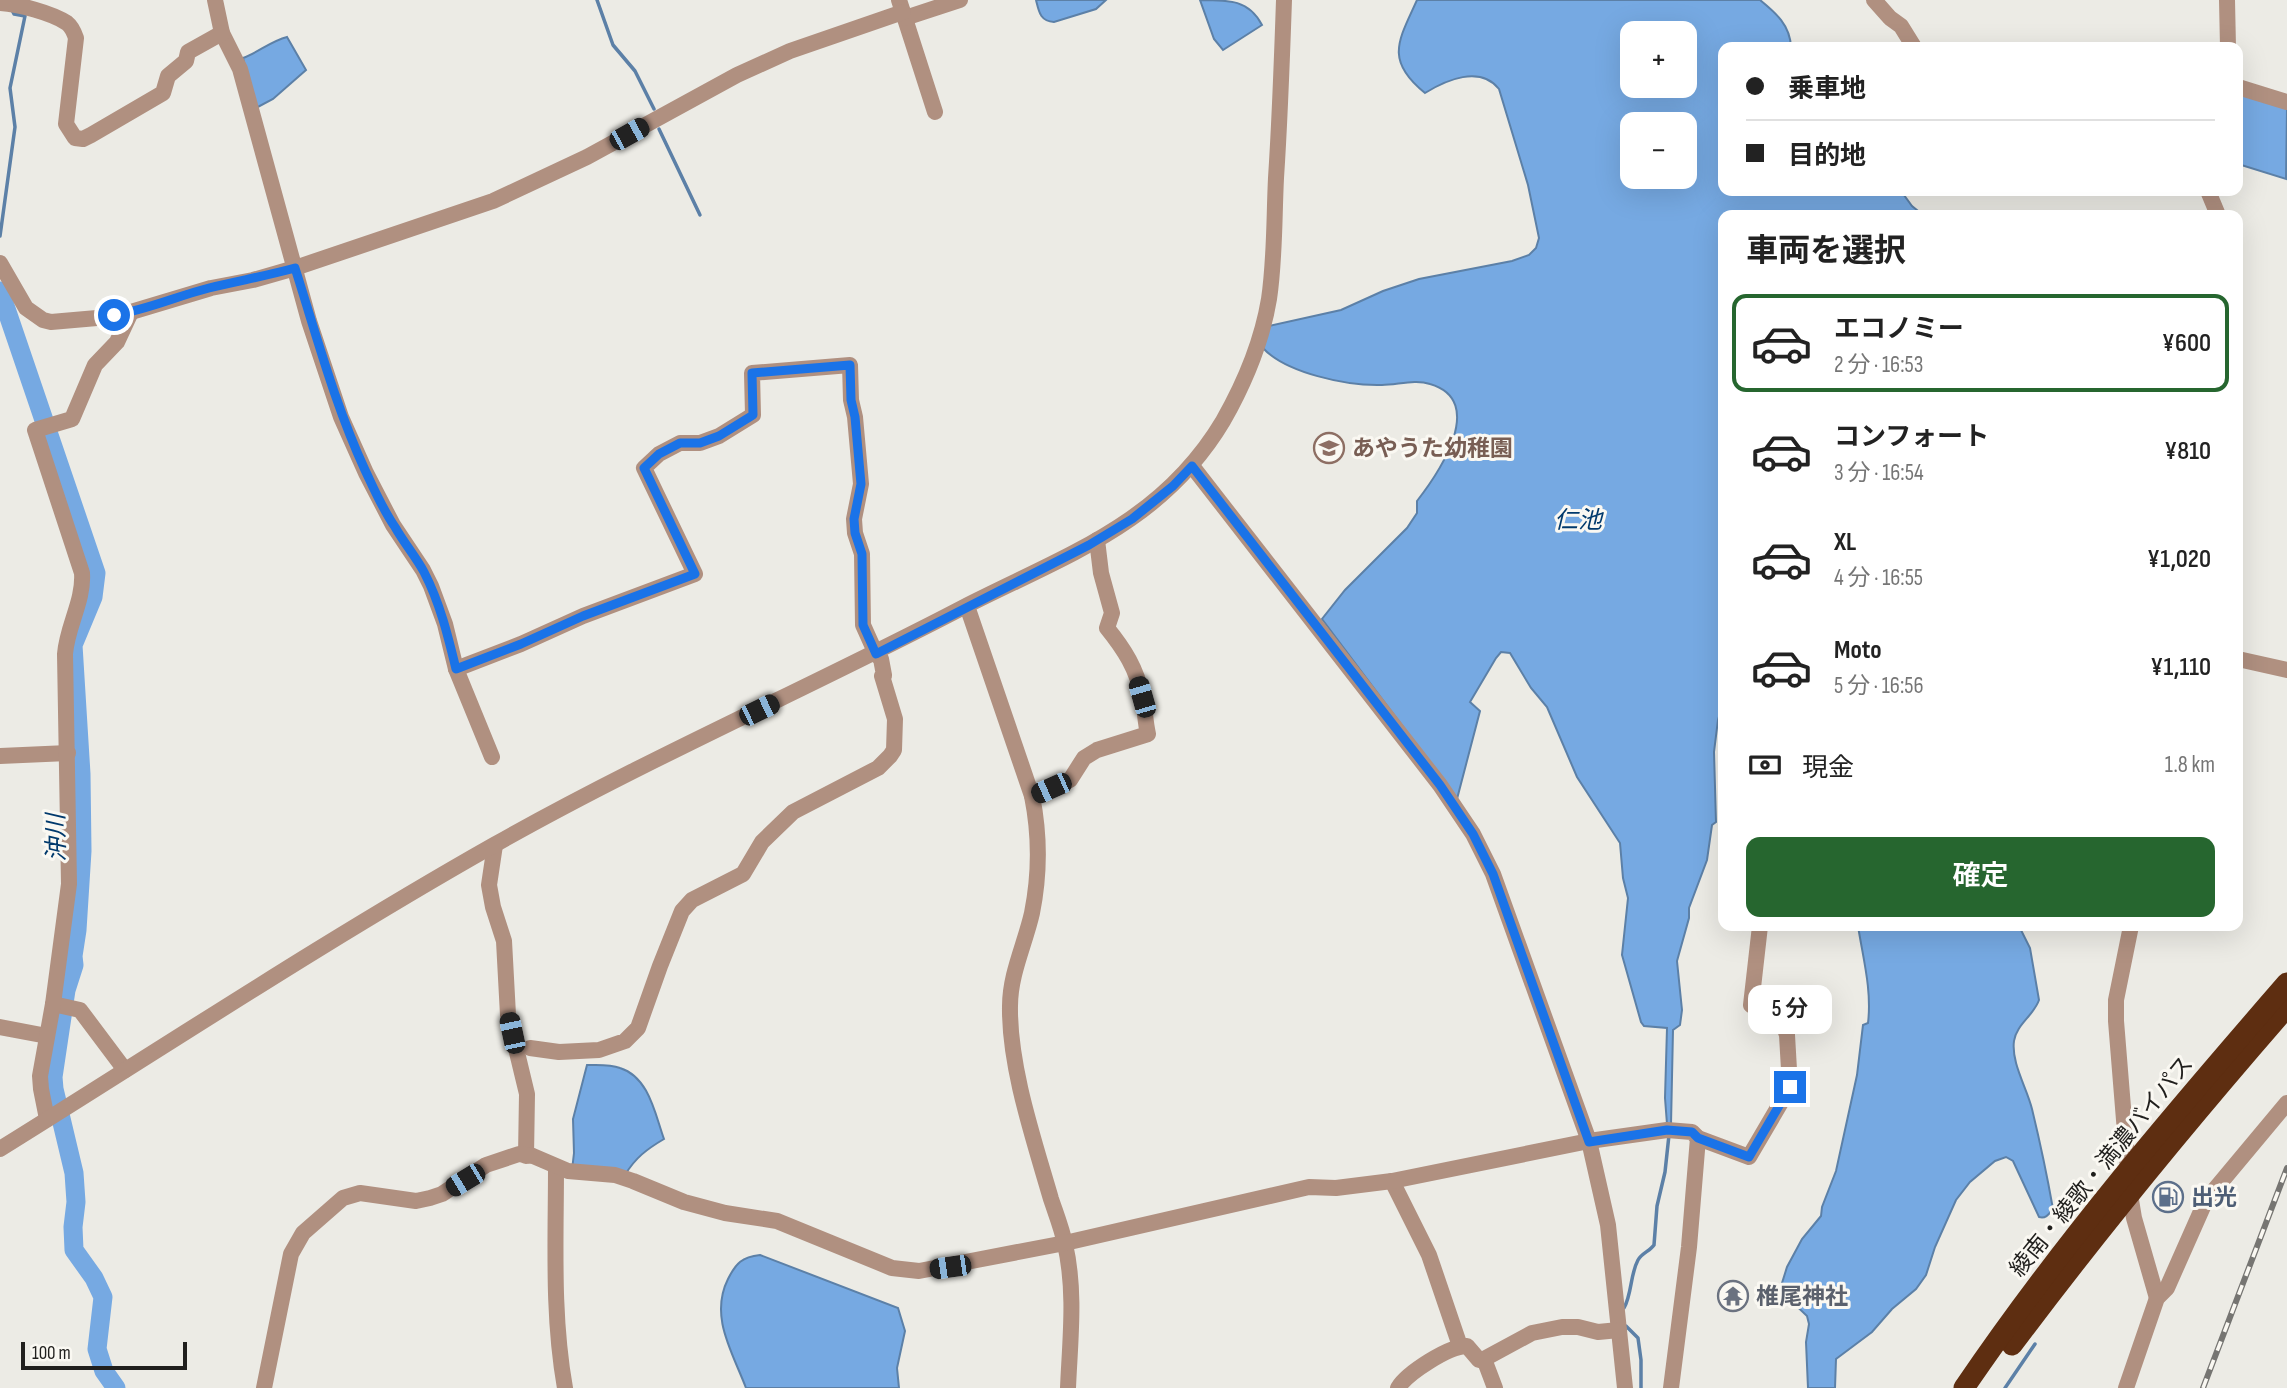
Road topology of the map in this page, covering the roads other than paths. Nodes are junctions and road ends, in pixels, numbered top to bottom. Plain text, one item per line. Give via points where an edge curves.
1 (215, 0) edge
2 (960, 0) edge
3 (1284, 0) edge
4 (1874, 0) edge
5 (2227, 0) edge
6 (9, 2) edge
7 (902, 10) edge
8 (222, 33) junction
9 (1911, 42) edge
10 (2228, 42) edge
11 (2243, 89) edge
12 (2287, 102) edge
13 (935, 113) dead end
14 (0, 263) edge
15 (295, 268) junction
16 (131, 312) junction
17 (1192, 466) junction
18 (1097, 540) junction
19 (967, 606) junction
20 (876, 654) junction
21 (2243, 660) edge
22 (456, 669) junction
23 (2287, 670) edge
24 (68, 753) junction
25 (0, 756) edge
26 (492, 757) dead end
27 (1032, 796) junction
28 (495, 845) junction
29 (1759, 931) edge
30 (2130, 931) edge
31 (2287, 983) edge
32 (55, 1004) junction
33 (2287, 1007) edge
34 (0, 1027) edge
35 (47, 1036) junction
36 (530, 1048) dead end
37 (125, 1070) junction
38 (2287, 1103) edge
39 (50, 1118) junction
40 (1698, 1138) junction
41 (1589, 1142) junction
42 (0, 1149) edge
43 (526, 1156) junction
44 (556, 1167) junction
45 (2129, 1168) junction
46 (1392, 1181) junction
47 (2130, 1194) junction
48 (1065, 1243) junction
49 (2157, 1298) junction
50 (1619, 1330) junction
51 (1460, 1346) junction
52 (1484, 1359) junction
53 (264, 1388) edge
54 (565, 1388) edge
55 (1068, 1388) edge
56 (1398, 1388) edge
57 (1495, 1388) edge
58 (1625, 1388) edge
59 (1671, 1388) edge
60 (1964, 1388) edge
61 (1980, 1388) edge
62 (2126, 1388) edge

1 - 8 street
2 - 7 street
3 - 17 street via 1269,301 1253,358 1234,401
4 - 9 street
5 - 10 street
6 - 8 street via 73,30 76,38 65,124 75,138 91,135 163,93 168,76 186,61 188,52
7 - 13 street
7 - 15 street via 737,75 587,157 493,201
8 - 15 street via 240,69
11 - 12 street
14 - 16 street via 26,309 43,320
15 - 16 street
15 - 22 street via 341,417 393,525 423,570 445,624
16 - 24 street via 117,342 95,365 72,419 35,430 82,573 83,586 66,642
17 - 18 street via 1132,519
17 - 41 street via 1440,785 1473,834 1493,874
18 - 19 street
18 - 27 street via 1112,613 1107,628 1133,664 1148,734 1097,750 1084,758 1070,780
19 - 20 street
19 - 27 street
20 - 22 street via 863,625 862,554 854,519 861,484 850,365 752,373 753,415 719,436 700,443 680,443 644,468 695,574
20 - 28 street via 620,778
20 - 36 street via 895,719 890,757 878,768 793,812 762,842 743,874 692,900 682,911 638,1028 625,1041 599,1050
21 - 23 street
22 - 26 street
24 - 25 street
24 - 32 street via 69,884
27 - 48 street via 1039,829 1039,863 1009,1005 1034,1141
28 - 37 street
28 - 43 street via 489,885 505,941 508,1014 527,1094
29 - 40 street via 1751,1005 1783,1024 1790,1087 1749,1157
30 - 45 street via 2116,1000
31 - 45 highway, 綾南・綾歌・満濃バイパス
32 - 35 street
32 - 37 street via 80,1010
33 - 47 highway, 綾南・綾歌・満濃バイパス
34 - 35 street
35 - 39 street via 40,1076
37 - 39 street
38 - 49 street via 2206,1200 2167,1288
39 - 42 street
40 - 41 street via 1692,1132 1669,1130
40 - 59 street
41 - 46 street
41 - 50 street via 1608,1225
43 - 44 street
43 - 53 street via 501,1158 430,1198 416,1201 360,1193 343,1199 303,1233 291,1254
44 - 48 street via 615,1175 684,1202 777,1221 892,1268 919,1271
44 - 54 street via 556,1300
45 - 47 street
45 - 60 highway, 綾南・綾歌・満濃バイパス
46 - 48 street via 1309,1187
46 - 51 street via 1429,1255
47 - 49 street
47 - 61 highway, 綾南・綾歌・満濃バイパス
48 - 55 street via 1072,1287
49 - 62 street
50 - 52 street via 1562,1327 1532,1333
50 - 58 street
51 - 52 street
51 - 56 street via 1423,1365
52 - 57 street

